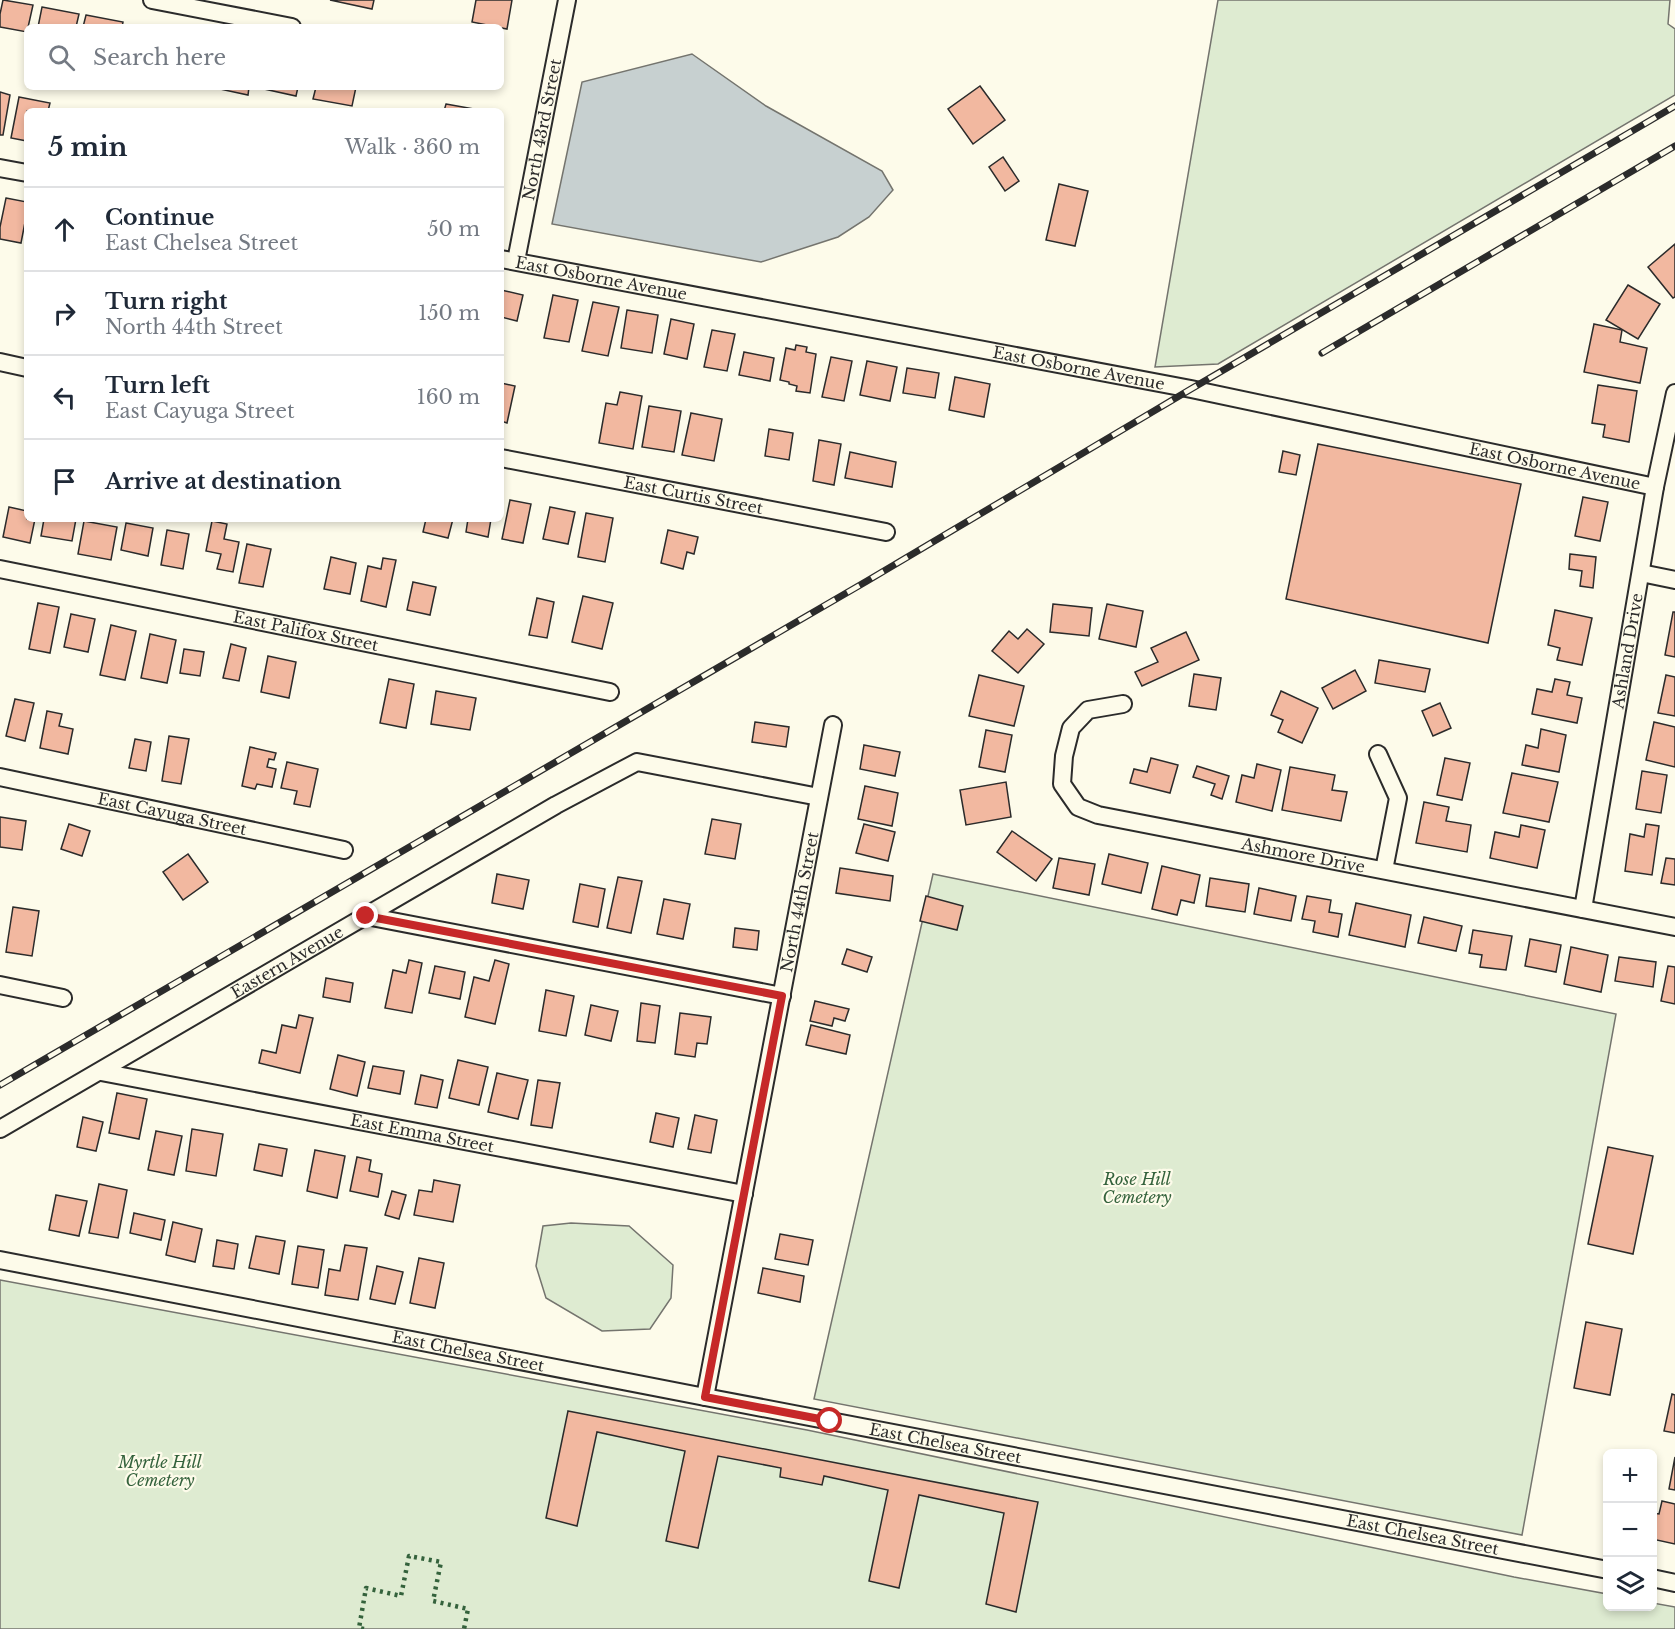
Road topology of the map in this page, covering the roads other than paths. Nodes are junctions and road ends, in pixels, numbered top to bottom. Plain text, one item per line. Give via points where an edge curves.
1 (152, 0) edge
2 (567, 0) edge
3 (276, 24) edge
4 (0, 168) edge
5 (24, 172) edge
6 (508, 260) edge
7 (0, 363) edge
8 (24, 367) edge
9 (1675, 393) edge
10 (504, 459) edge
11 (1655, 487) junction
12 (886, 532) dead end
13 (0, 569) edge
14 (1641, 573) junction
15 (1675, 580) edge
16 (610, 692) dead end
17 (1123, 704) dead end
18 (833, 725) dead end
19 (1378, 754) dead end
20 (0, 777) edge
21 (819, 797) junction
22 (344, 850) dead end
23 (1384, 870) junction
24 (1583, 909) junction
25 (366, 916) junction
26 (1675, 927) edge
27 (0, 985) edge
28 (782, 996) junction
29 (63, 998) dead end
30 (101, 1072) junction
31 (0, 1129) edge
32 (744, 1194) junction
33 (0, 1260) edge
34 (705, 1397) junction
35 (1603, 1569) edge
36 (1657, 1579) edge
37 (1675, 1583) edge

1 - 3 street
2 - 6 street, North 43rd Street
4 - 5 street
6 - 11 street, East Osborne Avenue via 1191,389
7 - 8 street
9 - 11 street, Ashland Drive
10 - 12 street, East Curtis Street
11 - 14 street, Ashland Drive
13 - 16 street, East Palifox Street
14 - 15 street
14 - 24 street, Ashland Drive
17 - 23 street, Ashmore Drive via 1088,710 1071,728 1062,784 1078,807 1098,815
18 - 21 street, North 44th Street
19 - 23 street via 1398,798
20 - 22 street, East Cayuga Street
21 - 25 street, Eastern Avenue via 637,762
21 - 28 street, North 44th Street
23 - 24 street, Ashmore Drive
24 - 26 street, Ashmore Drive
25 - 28 street
25 - 30 street, Eastern Avenue
27 - 29 street
28 - 32 street, North 44th Street
30 - 31 street, Eastern Avenue
30 - 32 street, East Emma Street
32 - 34 street, North 44th Street
33 - 34 street, East Chelsea Street
34 - 35 street, East Chelsea Street
36 - 37 street

